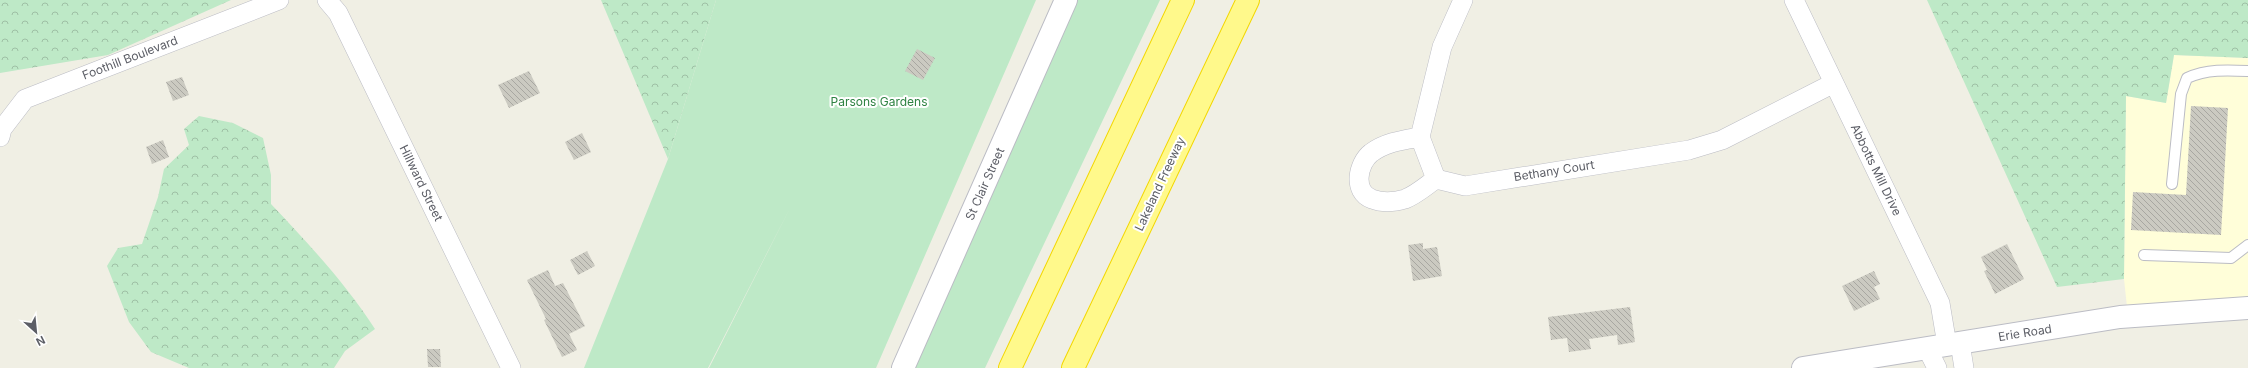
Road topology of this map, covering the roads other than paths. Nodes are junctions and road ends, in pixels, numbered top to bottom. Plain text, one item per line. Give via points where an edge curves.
1 (279, 0) edge
2 (327, 0) edge
3 (1066, 0) edge
4 (1183, 0) edge
5 (1248, 0) edge
6 (1463, 0) edge
7 (1794, 0) edge
8 (2248, 71) edge
9 (1834, 83) junction
10 (0, 136) edge
11 (1420, 137) junction
12 (1436, 179) junction
13 (2172, 184) dead end
14 (2248, 245) edge
15 (2144, 255) dead end
16 (2248, 308) edge
17 (1945, 345) junction
18 (511, 368) edge
19 (903, 368) edge
20 (1010, 368) edge
21 (1073, 368) edge
22 (1803, 368) edge
23 (1937, 368) edge
24 (1964, 368) edge

1 - 10 street, Foothill Boulevard via 25,99 2,129
2 - 18 street, Hillward Street via 338,14
3 - 19 street, St Clair Street
4 - 20 highway
5 - 21 highway, Lakeland Freeway
6 - 11 street via 1442,46
7 - 9 street, Abbotts Mill Drive
8 - 13 lane via 2222,70 2187,78 2181,94
9 - 12 street, Bethany Court via 1722,140 1689,150 1465,186
9 - 17 street, Abbotts Mill Drive via 1940,303
11 - 12 street
11 - 12 street via 1388,143 1371,153 1362,162 1358,177 1363,192 1371,199 1389,202 1406,198
14 - 15 lane via 2230,258
16 - 17 street, Erie Road via 2120,317
17 - 22 street, Erie Road
17 - 23 street
17 - 24 street, Abbotts Mill Drive

